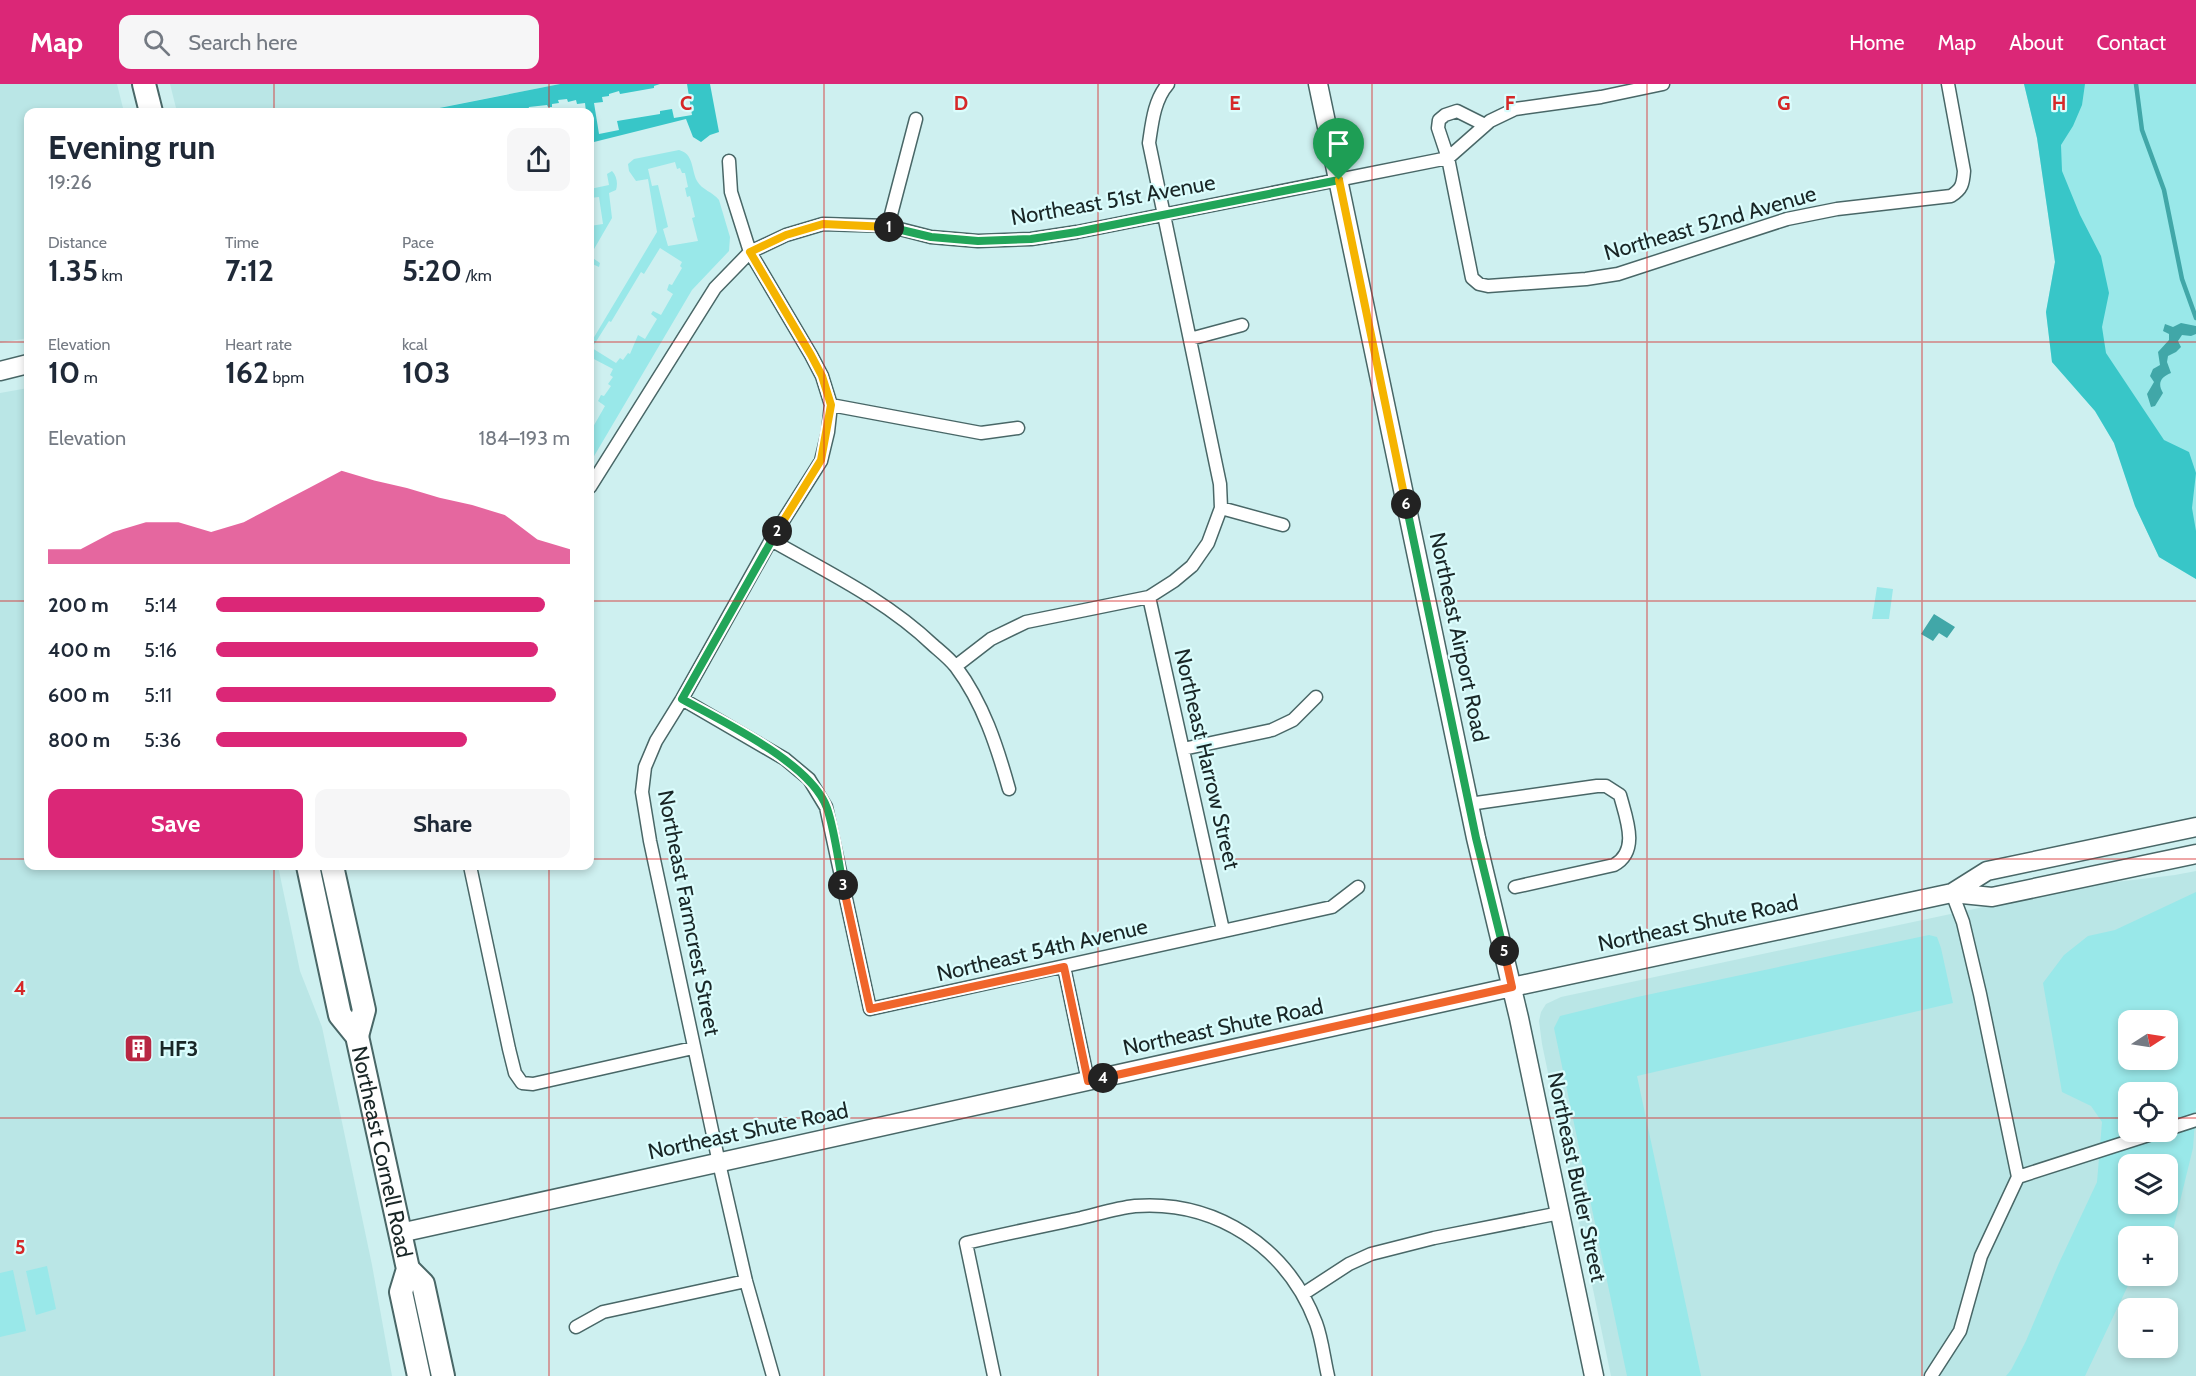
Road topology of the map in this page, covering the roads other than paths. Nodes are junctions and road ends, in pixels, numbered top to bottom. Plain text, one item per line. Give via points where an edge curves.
1 (144, 84) edge
2 (1168, 84) edge
3 (1318, 84) edge
4 (1663, 84) edge
5 (1948, 84) edge
6 (150, 108) edge
7 (916, 119) dead end
8 (1485, 125) junction
9 (1448, 158) junction
10 (729, 161) dead end
11 (1339, 180) junction
12 (1164, 215) junction
13 (888, 226) junction
14 (750, 252) junction
15 (1242, 325) dead end
16 (1190, 339) junction
17 (24, 365) edge
18 (0, 371) edge
19 (831, 405) junction
20 (1018, 428) dead end
21 (594, 481) edge
22 (1221, 508) junction
23 (1283, 525) dead end
24 (771, 540) junction
25 (1149, 597) junction
26 (956, 666) junction
27 (1316, 697) dead end
28 (682, 699) junction
29 (1183, 749) junction
30 (1009, 789) dead end
31 (1469, 804) junction
32 (2196, 827) edge
33 (2196, 854) edge
34 (309, 870) edge
35 (333, 870) edge
36 (471, 870) edge
37 (1358, 887) dead end
38 (1515, 887) dead end
39 (1952, 893) junction
40 (1223, 930) junction
41 (1064, 967) junction
42 (1512, 987) junction
43 (357, 1036) junction
44 (693, 1048) junction
45 (1088, 1081) junction
46 (2196, 1120) edge
47 (2178, 1126) edge
48 (2129, 1142) edge
49 (719, 1163) junction
50 (2018, 1177) junction
51 (1560, 1213) junction
52 (400, 1233) junction
53 (408, 1269) junction
54 (746, 1281) junction
55 (1303, 1294) junction
56 (576, 1327) dead end
57 (419, 1376) edge
58 (443, 1376) edge
59 (773, 1376) edge
60 (994, 1376) edge
61 (1328, 1376) edge
62 (1594, 1376) edge
63 (1931, 1376) edge

1 - 6 highway
2 - 12 street via 1153,116 1149,143
3 - 11 main road, Northeast Airport Road
4 - 8 street via 1515,109
5 - 9 street, Northeast 52nd Avenue via 1964,171 1964,183 1951,196 1787,219 1618,274 1586,279 1488,286 1472,278
7 - 13 street
8 - 9 street
8 - 9 street via 1457,111 1444,115 1438,128
9 - 11 street, Northeast 51st Avenue
10 - 14 street, Northeast Farmcrest Street via 731,192
11 - 12 street, Northeast 51st Avenue
11 - 31 main road, Northeast Airport Road
12 - 13 street, Northeast 51st Avenue via 1031,239 978,241 931,237
12 - 16 street
13 - 14 street, Northeast 51st Avenue via 823,224
14 - 19 street, Northeast Farmcrest Street via 811,355
14 - 21 street, Northeast 51st Avenue via 715,288
15 - 16 street
16 - 22 street via 1220,484
17 - 18 main road
19 - 20 street via 981,433
19 - 24 street, Northeast Farmcrest Street via 821,460
22 - 23 street
22 - 25 street via 1208,543 1192,566
24 - 26 street via 883,603
24 - 28 street, Northeast Farmcrest Street
25 - 26 street via 1026,622 991,639
25 - 29 street, Northeast Harrow Street
26 - 30 street via 986,718
27 - 29 street via 1293,720 1272,730
28 - 41 street, Northeast 54th Avenue via 785,759 809,779 826,807 870,1009
28 - 44 street, Northeast Farmcrest Street via 656,741 645,767 642,792
29 - 40 street, Northeast Harrow Street
31 - 38 street via 1597,786 1606,786 1620,795 1629,834 1628,852 1623,860
31 - 42 main road, Northeast Airport Road
32 - 39 main road, Northeast Shute Road via 1987,872
33 - 39 main road, Northeast Shute Road via 1992,897
34 - 43 highway, Northeast Cornell Road via 340,1014
35 - 43 highway, Northeast Cornell Road via 364,1011
36 - 44 street via 509,1049 522,1083 534,1084
37 - 40 street, Northeast 54th Avenue via 1332,907
39 - 42 main road, Northeast Shute Road
39 - 50 street via 1975,973
40 - 41 street, Northeast 54th Avenue
41 - 45 street
42 - 45 main road, Northeast Shute Road
42 - 51 main road, Northeast Butler Street
43 - 52 highway, Northeast Cornell Road
44 - 49 street, Northeast Farmcrest Street
45 - 49 main road, Northeast Shute Road
46 - 47 street
48 - 50 street
49 - 52 main road, Northeast Shute Road
49 - 54 street, Northeast Farmcrest Street
50 - 63 street via 1981,1256 1960,1331
51 - 55 street via 1371,1254
51 - 62 main road, Northeast Butler Street
52 - 53 highway, Northeast Cornell Road
53 - 57 highway, Northeast Cornell Road via 401,1292
53 - 58 highway, Northeast Cornell Road via 423,1284
54 - 56 street via 603,1312
54 - 59 street, Northeast Farmcrest Street
55 - 60 street via 1283,1266 1258,1242 1219,1218 1190,1210 1134,1206 966,1243
55 - 61 street via 1317,1324

